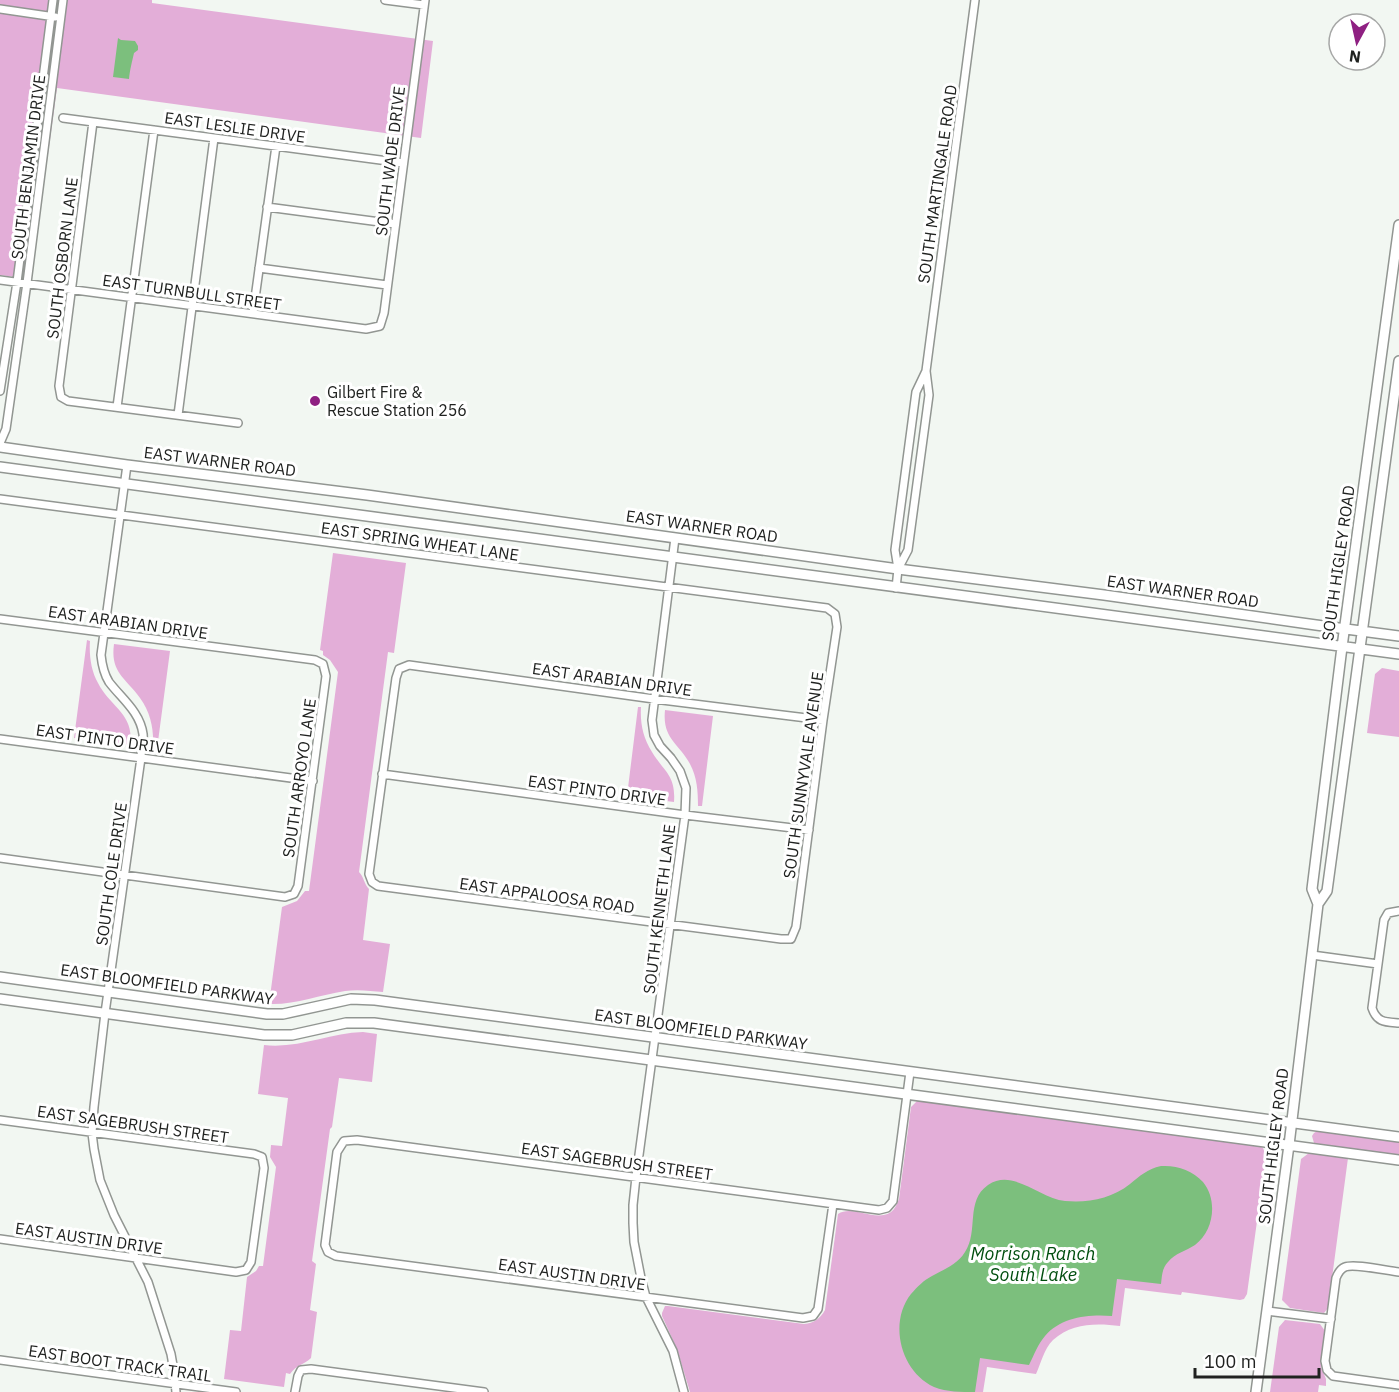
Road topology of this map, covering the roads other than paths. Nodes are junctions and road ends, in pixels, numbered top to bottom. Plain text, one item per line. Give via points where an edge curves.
1 (53, 0) edge
2 (63, 0) edge
3 (386, 0) edge
4 (975, 0) edge
5 (424, 3) edge
6 (0, 9) edge
7 (51, 16) junction
8 (60, 18) junction
9 (63, 118) dead end
10 (93, 122) junction
11 (154, 130) junction
12 (214, 138) junction
13 (276, 147) junction
14 (403, 164) junction
15 (267, 207) junction
16 (395, 224) junction
17 (1399, 225) edge
18 (259, 268) junction
19 (0, 280) edge
20 (17, 282) junction
21 (27, 283) junction
22 (387, 285) junction
23 (71, 289) junction
24 (132, 297) junction
25 (193, 305) junction
26 (253, 314) junction
27 (380, 326) joint
28 (1399, 361) edge
29 (926, 371) junction
30 (0, 391) edge
31 (117, 407) junction
32 (178, 415) junction
33 (238, 423) dead end
34 (0, 445) edge
35 (127, 465) junction
36 (0, 467) edge
37 (124, 484) junction
38 (367, 495) junction
39 (0, 499) edge
40 (119, 515) junction
41 (365, 516) junction
42 (675, 538) junction
43 (673, 557) junction
44 (898, 569) junction
45 (669, 588) junction
46 (896, 588) junction
47 (1104, 595) junction
48 (835, 614) joint
49 (1101, 614) junction
50 (0, 619) edge
51 (1345, 629) junction
52 (1363, 631) junction
53 (103, 633) junction
54 (1399, 636) edge
55 (1342, 647) junction
56 (1360, 649) junction
57 (1399, 654) edge
58 (323, 664) joint
59 (654, 699) junction
60 (823, 720) junction
61 (0, 739) edge
62 (141, 758) junction
63 (382, 774) junction
64 (313, 781) junction
65 (685, 815) junction
66 (809, 830) junction
67 (0, 858) edge
68 (125, 874) junction
69 (1318, 904) junction
70 (1399, 911) edge
71 (670, 925) junction
72 (791, 939) joint
73 (1312, 955) junction
74 (1378, 964) junction
75 (0, 977) edge
76 (109, 992) junction
77 (0, 999) edge
78 (105, 1012) junction
79 (1399, 1023) edge
80 (655, 1038) junction
81 (652, 1060) junction
82 (910, 1072) junction
83 (907, 1095) junction
84 (0, 1120) edge
85 (1292, 1123) junction
86 (92, 1133) junction
87 (1399, 1137) edge
88 (1289, 1145) junction
89 (1399, 1160) edge
90 (636, 1177) junction
91 (833, 1204) junction
92 (0, 1239) edge
93 (328, 1252) joint
94 (136, 1258) junction
95 (246, 1270) joint
96 (1399, 1272) edge
97 (646, 1297) junction
98 (1267, 1311) junction
99 (1331, 1319) junction
100 (0, 1360) edge
101 (1399, 1385) edge
102 (176, 1388) edge
103 (236, 1392) edge
104 (295, 1392) edge
105 (484, 1392) edge
106 (684, 1392) edge
107 (1256, 1392) edge

1 - 7 street, SOUTH BENJAMIN DRIVE
2 - 8 street, SOUTH BENJAMIN DRIVE
3 - 5 street
4 - 29 street, SOUTH MARTINGALE ROAD
5 - 14 street, SOUTH WADE DRIVE
6 - 7 street
7 - 8 street
7 - 20 street, SOUTH BENJAMIN DRIVE
8 - 21 street, SOUTH BENJAMIN DRIVE
9 - 10 street, EAST LESLIE DRIVE
10 - 11 street, EAST LESLIE DRIVE
10 - 23 street, SOUTH OSBORN LANE
11 - 12 street, EAST LESLIE DRIVE
11 - 24 street
12 - 13 street, EAST LESLIE DRIVE
12 - 25 street
13 - 14 street, EAST LESLIE DRIVE
13 - 15 street
14 - 16 street, SOUTH WADE DRIVE
15 - 16 street
15 - 18 street
16 - 22 street, SOUTH WADE DRIVE
17 - 51 main road, SOUTH HIGLEY ROAD
18 - 22 street
18 - 26 street
19 - 20 street, EAST TURNBULL STREET
20 - 21 street, EAST TURNBULL STREET
20 - 30 street, SOUTH BENJAMIN DRIVE
21 - 23 street, EAST TURNBULL STREET
21 - 34 street, SOUTH BENJAMIN DRIVE via 6,429
22 - 27 street, SOUTH WADE DRIVE
23 - 24 street, EAST TURNBULL STREET
23 - 31 street, SOUTH OSBORN LANE via 59,386 62,398
24 - 25 street, EAST TURNBULL STREET
24 - 31 street
25 - 26 street, EAST TURNBULL STREET
25 - 32 street
26 - 27 street, EAST TURNBULL STREET via 366,328
28 - 52 main road, SOUTH HIGLEY ROAD
29 - 44 street, SOUTH MARTINGALE ROAD via 916,392 895,550
29 - 44 street, SOUTH MARTINGALE ROAD via 929,395 908,550
31 - 32 street
32 - 33 street
34 - 35 main road, EAST WARNER ROAD
35 - 37 street, SOUTH COLE DRIVE
35 - 38 main road, EAST WARNER ROAD
36 - 37 main road, EAST WARNER ROAD
37 - 40 street, SOUTH COLE DRIVE
37 - 41 main road, EAST WARNER ROAD
38 - 41 main road
38 - 42 main road, EAST WARNER ROAD
39 - 40 street, EAST SPRING WHEAT LANE
40 - 45 street, EAST SPRING WHEAT LANE
40 - 53 street, SOUTH COLE DRIVE
41 - 43 main road, EAST WARNER ROAD
42 - 43 street, SOUTH KENNETH LANE
42 - 44 main road, EAST WARNER ROAD
43 - 45 street, SOUTH KENNETH LANE
43 - 46 main road, EAST WARNER ROAD
44 - 46 street, SOUTH MARTINGALE ROAD
44 - 47 main road, EAST WARNER ROAD
45 - 48 street, EAST SPRING WHEAT LANE via 827,608
45 - 59 street, SOUTH KENNETH LANE
46 - 49 main road, EAST WARNER ROAD
47 - 49 main road
47 - 51 main road, EAST WARNER ROAD
48 - 60 street, SOUTH SUNNYVALE AVENUE via 837,627
49 - 55 main road, EAST WARNER ROAD
50 - 53 street, EAST ARABIAN DRIVE
51 - 52 main road, EAST WARNER ROAD
51 - 55 main road, SOUTH HIGLEY ROAD
52 - 54 main road, EAST WARNER ROAD
52 - 56 main road, SOUTH HIGLEY ROAD
53 - 58 street, EAST ARABIAN DRIVE
53 - 62 street, SOUTH COLE DRIVE via 103,670 137,716 143,734
55 - 56 main road, EAST WARNER ROAD
55 - 69 main road, SOUTH HIGLEY ROAD via 1312,889
56 - 57 main road, EAST WARNER ROAD
56 - 69 main road, SOUTH HIGLEY ROAD via 1327,891
58 - 64 street, SOUTH ARROYO LANE via 326,676
59 - 60 street, EAST ARABIAN DRIVE
59 - 63 street, EAST ARABIAN DRIVE via 409,665 399,669 396,678
59 - 65 street, SOUTH KENNETH LANE via 654,735 680,771 686,788
60 - 66 street, SOUTH SUNNYVALE AVENUE
61 - 62 street, EAST PINTO DRIVE
62 - 64 street, EAST PINTO DRIVE
62 - 68 street, SOUTH COLE DRIVE
63 - 65 street, EAST PINTO DRIVE
63 - 71 street, EAST APPALOOSA ROAD via 369,874 378,886
64 - 68 street, SOUTH ARROYO LANE via 294,894 285,897
65 - 66 street, EAST PINTO DRIVE
65 - 71 street, SOUTH KENNETH LANE
66 - 72 street, SOUTH SUNNYVALE AVENUE
67 - 68 street
68 - 76 street, SOUTH COLE DRIVE
69 - 73 main road, SOUTH HIGLEY ROAD
70 - 74 street via 1389,913 1384,920
71 - 72 street, EAST APPALOOSA ROAD
71 - 80 street, SOUTH KENNETH LANE
73 - 74 street
73 - 85 main road, SOUTH HIGLEY ROAD
74 - 79 street via 1374,1014 1379,1020
75 - 76 main road, EAST BLOOMFIELD PARKWAY
76 - 78 street, SOUTH COLE DRIVE
76 - 80 main road, EAST BLOOMFIELD PARKWAY via 267,1014 351,999 375,1000
77 - 78 main road
78 - 81 main road via 279,1036 365,1023
78 - 86 street, SOUTH COLE DRIVE
80 - 81 street, SOUTH KENNETH LANE
80 - 82 main road, EAST BLOOMFIELD PARKWAY
81 - 83 main road
81 - 90 street, SOUTH KENNETH LANE
82 - 83 street
82 - 85 main road, EAST BLOOMFIELD PARKWAY
83 - 88 main road
83 - 91 street, EAST SAGEBRUSH STREET via 892,1201 879,1210
84 - 86 street, EAST SAGEBRUSH STREET
85 - 87 main road, EAST BLOOMFIELD PARKWAY
85 - 88 main road, SOUTH HIGLEY ROAD
86 - 94 street, SOUTH COLE DRIVE via 100,1180
86 - 95 street, EAST SAGEBRUSH STREET via 262,1157 264,1168 251,1262
88 - 89 main road
88 - 98 main road, SOUTH HIGLEY ROAD
90 - 91 street, EAST SAGEBRUSH STREET
90 - 93 street, EAST SAGEBRUSH STREET via 344,1141 337,1152 325,1245
90 - 97 street, SOUTH KENNETH LANE via 634,1242
91 - 97 street, EAST AUSTIN DRIVE via 819,1309 813,1316 803,1318
92 - 94 street, EAST AUSTIN DRIVE
93 - 97 street, EAST AUSTIN DRIVE
94 - 95 street, EAST AUSTIN DRIVE via 236,1272
94 - 102 street, SOUTH COLE DRIVE via 148,1282 171,1354
96 - 99 street via 1343,1267 1336,1278
97 - 106 street, SOUTH KENNETH LANE via 673,1351
98 - 99 street
98 - 107 main road, SOUTH HIGLEY ROAD
99 - 101 street via 1325,1361 1330,1373
100 - 102 street, EAST BOOT TRACK TRAIL
102 - 103 street, EAST BOOT TRACK TRAIL
104 - 105 street via 301,1370 311,1369

